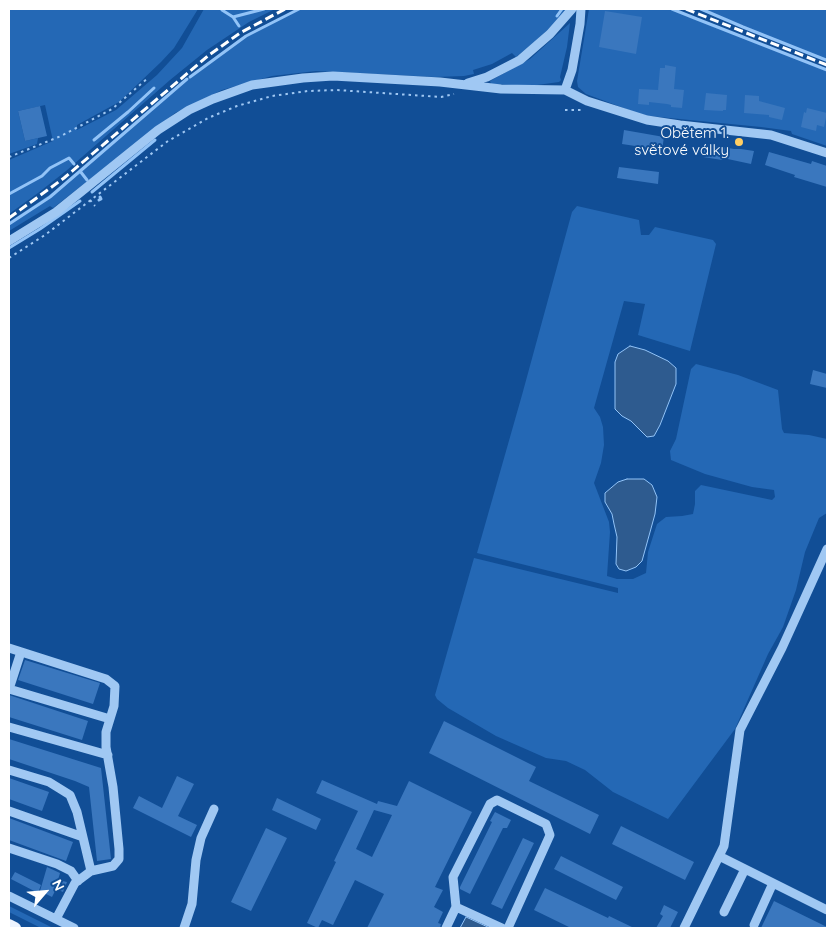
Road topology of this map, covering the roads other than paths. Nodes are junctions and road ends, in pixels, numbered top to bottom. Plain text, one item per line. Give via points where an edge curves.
1 (572, 9) edge
2 (580, 9) edge
3 (465, 84) junction
4 (565, 90) junction
5 (827, 152) edge
6 (9, 241) edge
7 (827, 549) edge
8 (9, 648) edge
9 (20, 652) junction
10 (9, 689) edge
11 (110, 719) junction
12 (9, 727) edge
13 (108, 755) junction
14 (9, 770) edge
15 (214, 809) dead end
16 (9, 811) edge
17 (83, 837) junction
18 (9, 848) edge
19 (719, 856) junction
20 (745, 869) junction
21 (91, 871) junction
22 (78, 881) junction
23 (773, 883) junction
24 (9, 896) edge
25 (456, 907) junction
26 (827, 910) edge
27 (724, 912) dead end
28 (56, 919) junction
29 (9, 925) edge
30 (754, 925) dead end
31 (15, 928) edge
32 (74, 928) edge
33 (184, 928) edge
34 (446, 928) edge
35 (502, 928) edge
36 (508, 928) edge
37 (684, 928) edge

1 - 3 street via 520,60
2 - 4 street via 579,34
3 - 4 street via 509,90
3 - 6 street via 333,76 280,81 226,94 200,104 174,120 56,212
4 - 5 street via 587,101 647,120 771,135
7 - 19 street via 740,730 724,846
8 - 9 street
9 - 10 street
9 - 11 street via 106,679 116,686
10 - 11 street
11 - 13 street via 106,732
12 - 13 street
13 - 21 street via 119,859 113,866
14 - 17 street via 49,782 70,795
15 - 33 street via 196,860 192,904
16 - 17 street
17 - 21 street
18 - 22 street via 57,864 71,871
19 - 20 street
19 - 37 street
20 - 23 street
20 - 27 street
21 - 22 street
22 - 28 street
23 - 26 street
23 - 30 street
24 - 28 street
25 - 34 street
25 - 35 street
25 - 36 street via 454,877 490,804 496,800 546,824 550,835
28 - 32 street
29 - 31 main road

